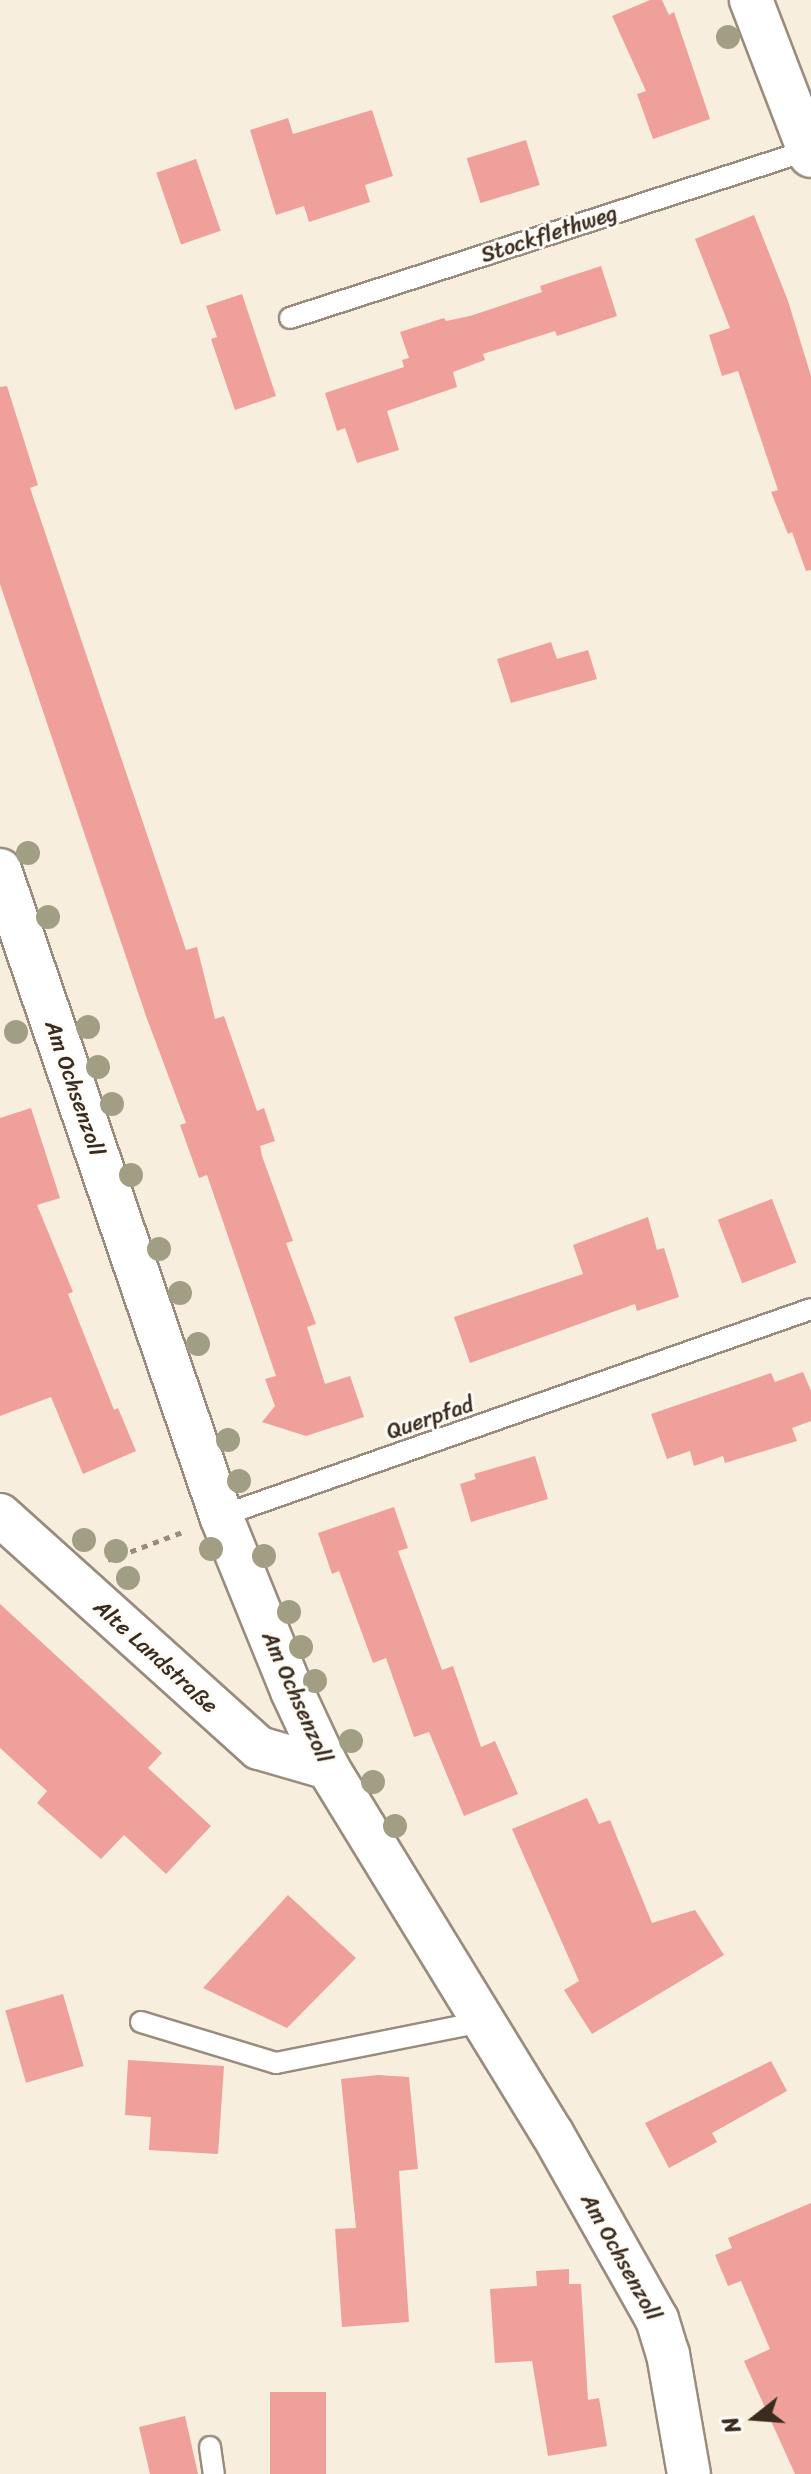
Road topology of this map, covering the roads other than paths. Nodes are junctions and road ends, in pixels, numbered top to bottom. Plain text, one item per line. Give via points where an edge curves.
1 (751, 0) edge
2 (810, 153) edge
3 (290, 318) dead end
4 (0, 870) edge
5 (811, 1309) edge
6 (0, 1515) edge
7 (221, 1516) junction
8 (328, 1768) junction
9 (141, 2022) dead end
10 (482, 2022) junction
11 (210, 2447) dead end
12 (214, 2474) edge
13 (689, 2474) edge

1 - 2 street, Stockflethweg
2 - 3 lane, Stockflethweg
4 - 7 street, Am Ochsenzoll
5 - 7 lane, Querpfad
6 - 8 street, Alte Landstraße via 259,1748
7 - 8 street, Am Ochsenzoll
8 - 10 street, Am Ochsenzoll
9 - 10 lane via 276,2063
10 - 13 street, Am Ochsenzoll via 657,2319
11 - 12 lane

